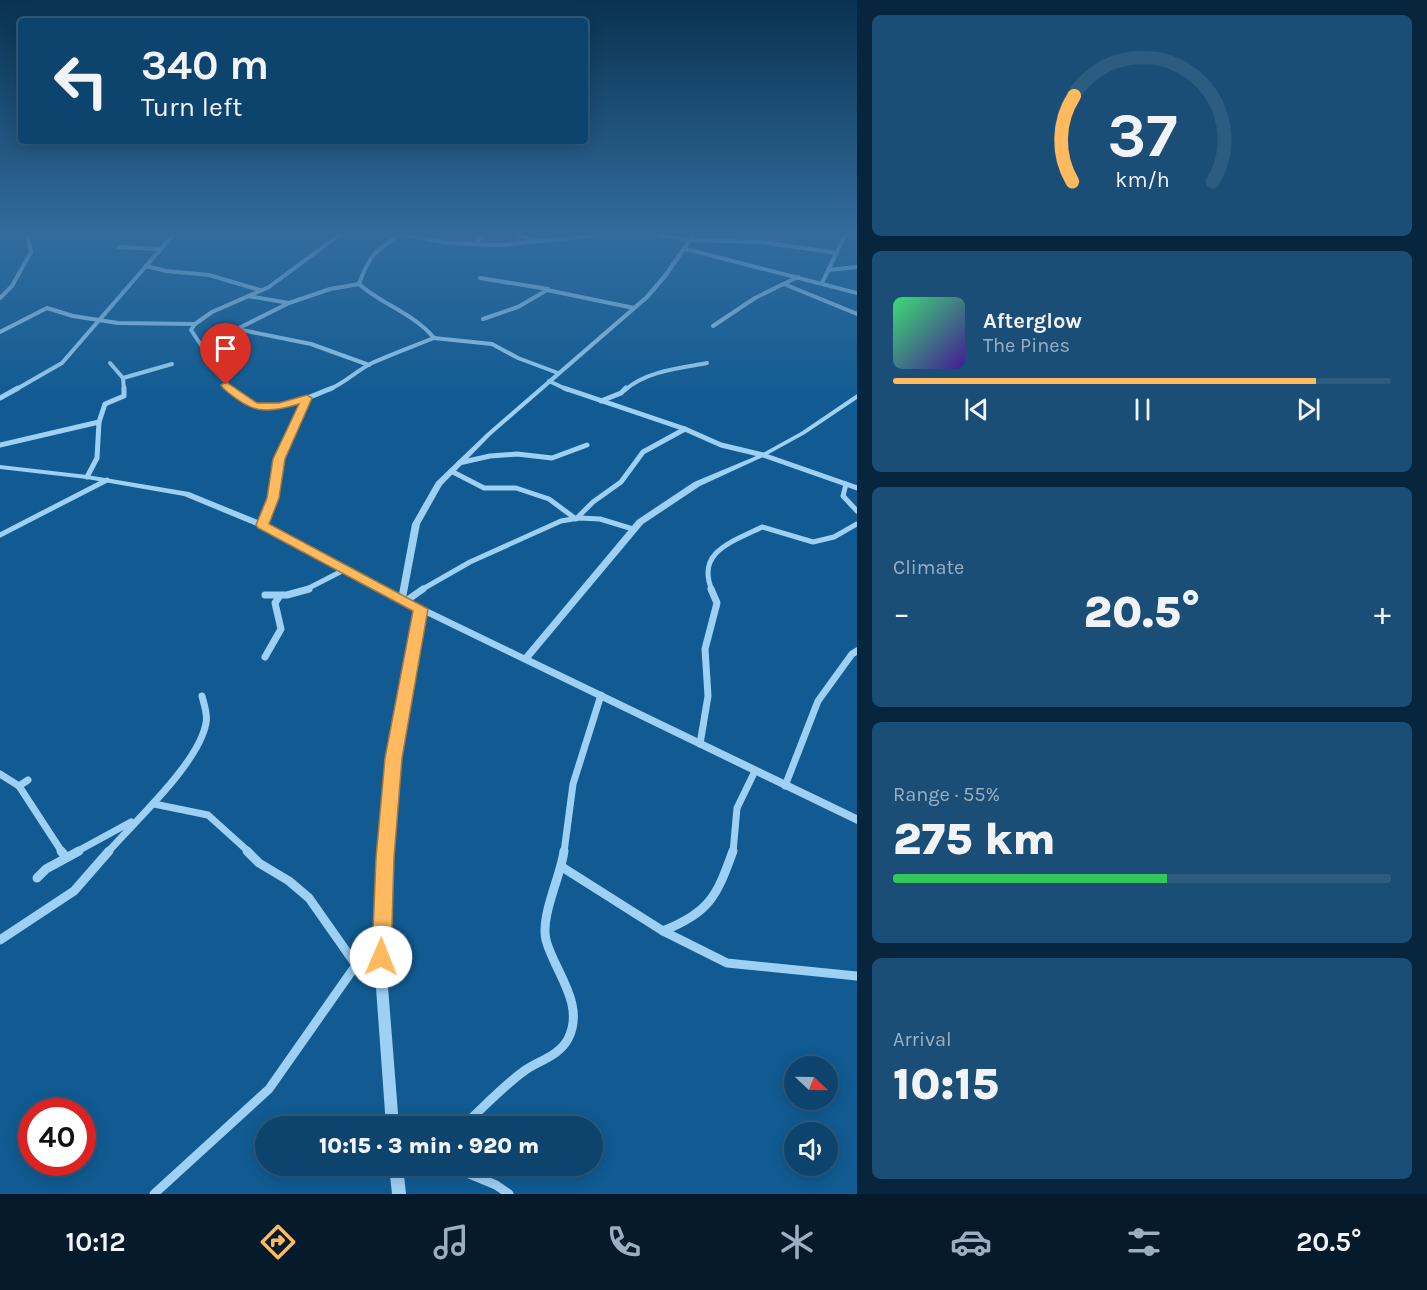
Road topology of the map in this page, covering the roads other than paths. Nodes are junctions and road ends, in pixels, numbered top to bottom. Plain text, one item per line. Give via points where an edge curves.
1 (125, 291) edge
2 (258, 291) edge
3 (325, 291) edge
4 (366, 291) edge
5 (548, 291) edge
6 (559, 291) edge
7 (651, 291) edge
8 (770, 291) edge
9 (800, 291) edge
10 (247, 296) junction
11 (290, 303) junction
12 (634, 308) junction
13 (857, 314) edge
14 (483, 319) dead end
15 (100, 320) junction
16 (195, 324) junction
17 (713, 326) dead end
18 (0, 332) edge
19 (434, 338) junction
20 (110, 363) dead end
21 (707, 363) dead end
22 (171, 364) dead end
23 (369, 365) junction
24 (558, 373) junction
25 (123, 378) junction
26 (549, 381) junction
27 (857, 396) edge
28 (0, 398) edge
29 (307, 398) junction
30 (600, 401) junction
31 (99, 422) junction
32 (685, 429) junction
33 (0, 445) edge
34 (587, 445) dead end
35 (763, 454) junction
36 (459, 463) junction
37 (0, 467) edge
38 (451, 471) junction
39 (87, 477) junction
40 (107, 480) junction
41 (846, 484) junction
42 (857, 488) edge
43 (857, 511) edge
44 (576, 519) junction
45 (857, 524) edge
46 (262, 525) junction
47 (633, 529) junction
48 (0, 535) edge
49 (346, 569) junction
50 (265, 595) dead end
51 (279, 597) junction
52 (404, 600) junction
53 (421, 609) junction
54 (857, 651) edge
55 (265, 657) dead end
56 (526, 658) junction
57 (601, 695) junction
58 (202, 696) dead end
59 (700, 744) junction
60 (755, 771) junction
61 (0, 774) edge
62 (28, 780) dead end
63 (19, 786) junction
64 (785, 786) junction
65 (154, 804) junction
66 (137, 819) junction
67 (857, 820) edge
68 (66, 857) junction
69 (562, 867) junction
70 (37, 878) dead end
71 (382, 925) junction
72 (663, 931) junction
73 (0, 940) edge
74 (354, 962) junction
75 (381, 974) junction
76 (857, 976) edge
77 (391, 1116) edge
78 (475, 1116) edge
79 (397, 1176) edge
80 (474, 1176) edge
81 (154, 1194) edge
82 (399, 1194) edge
83 (509, 1194) edge

1 - 15 street
2 - 10 street
3 - 11 street
4 - 19 street via 422,325
5 - 14 street via 518,307
6 - 12 street
7 - 12 street
8 - 17 street
9 - 13 street
10 - 11 street
10 - 16 street
11 - 23 street via 237,328 311,344
12 - 24 street
15 - 16 street
15 - 18 street via 47,309
15 - 28 street via 62,363
16 - 29 street via 191,330 226,385 245,402 280,406
19 - 23 street
19 - 24 street via 492,344
20 - 25 street
21 - 30 street via 661,372
22 - 25 street
23 - 29 street via 342,384
24 - 26 street
25 - 31 street via 124,396 105,404
26 - 30 street
26 - 36 street
27 - 35 street
29 - 46 street via 279,459 273,498
30 - 32 street
31 - 33 street
31 - 39 street via 97,458
32 - 35 street via 722,445
32 - 44 street via 647,448 621,482
34 - 36 street via 552,458 517,454
35 - 41 street
35 - 47 street via 698,484
36 - 38 street
37 - 39 street
38 - 44 street via 484,488 516,488 549,498
38 - 52 street via 439,484 417,524
39 - 40 street
40 - 46 street via 186,494
40 - 48 street
41 - 42 street
41 - 43 street via 843,496
44 - 47 street via 611,520
44 - 52 street via 553,523 460,566
45 - 59 street via 834,537 813,542 762,527 710,558 708,582 717,603 705,649 708,696
46 - 49 street
47 - 56 street
49 - 51 street via 307,590
49 - 52 street
50 - 51 street
51 - 55 street via 275,603 281,629
52 - 53 street
53 - 56 street
53 - 71 street via 393,758
54 - 64 street via 818,701
56 - 57 street
57 - 59 street
57 - 69 street via 573,784
58 - 65 street via 207,721 203,734
59 - 60 street
60 - 64 street
60 - 72 street via 737,808 734,849 721,885 707,906
61 - 63 street
62 - 63 street
63 - 68 street via 49,837
64 - 67 street
65 - 66 street
65 - 74 street via 208,815 259,863 309,898
66 - 68 street
66 - 73 street via 74,891
68 - 70 street
69 - 72 street
69 - 78 street via 546,921 546,939 572,1005 568,1039 558,1051 524,1071
71 - 74 street
71 - 75 street
72 - 76 street via 727,963
74 - 75 street
74 - 81 street via 269,1089
75 - 77 street
79 - 82 street
80 - 83 street

